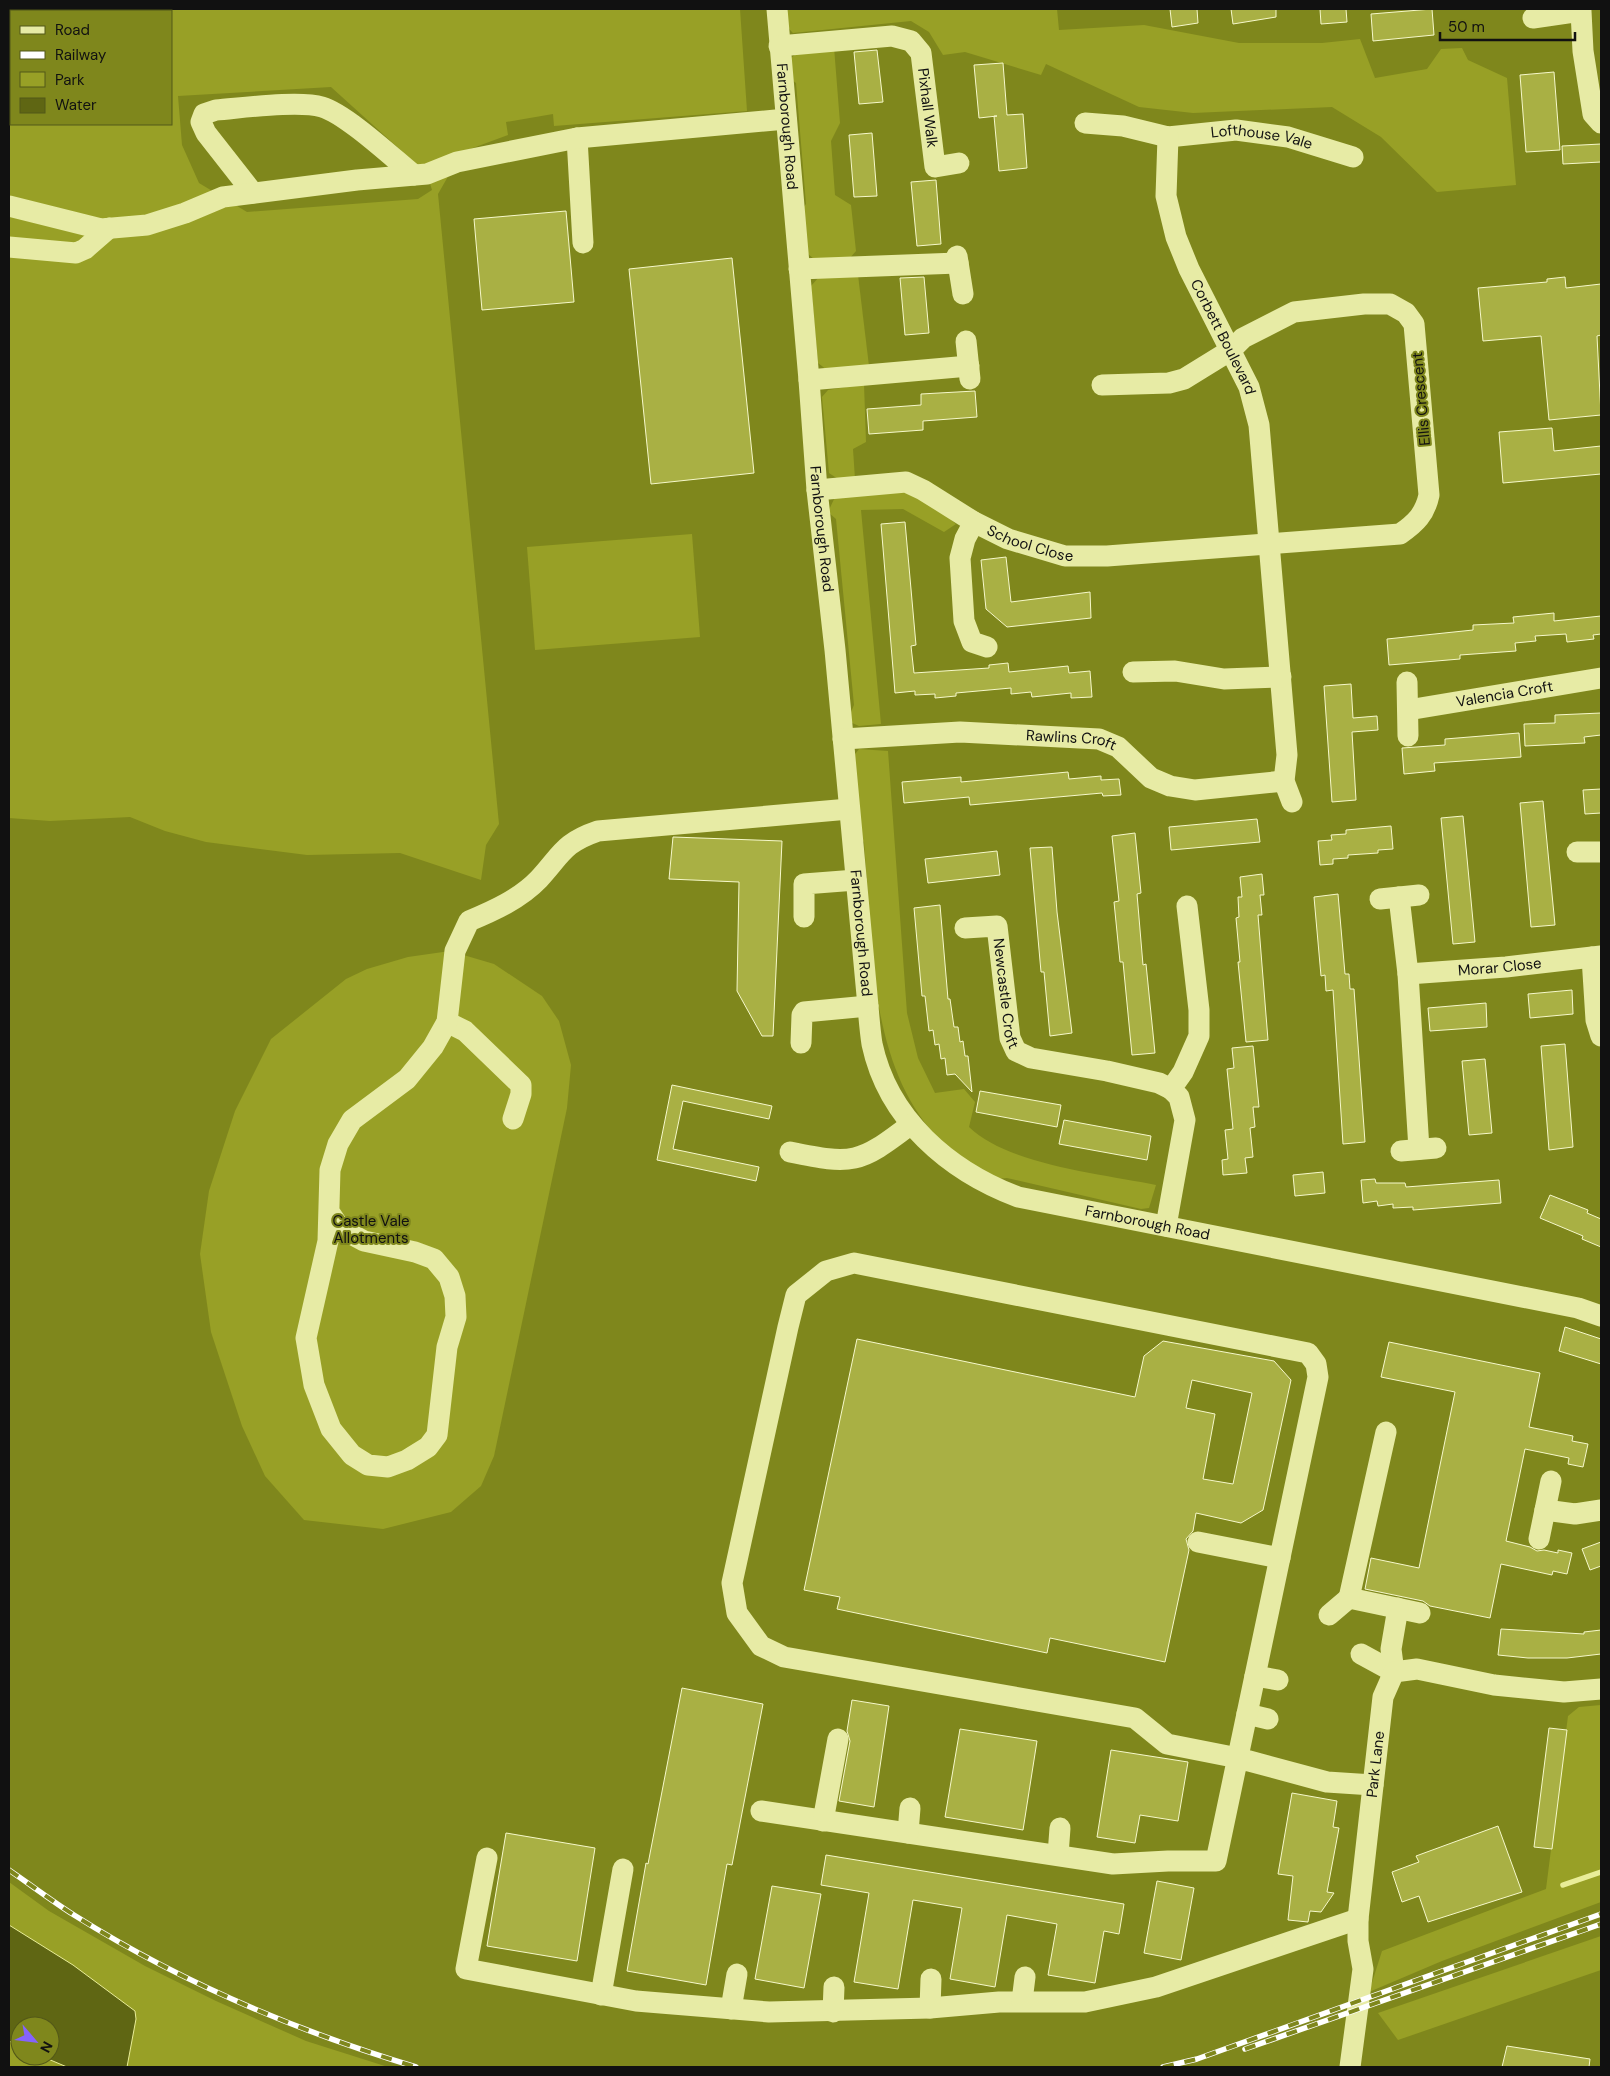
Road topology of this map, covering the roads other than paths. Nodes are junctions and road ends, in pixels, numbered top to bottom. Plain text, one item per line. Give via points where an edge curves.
1 (777, 9) edge
2 (1581, 10) edge
3 (1534, 18) dead end
4 (779, 46) junction
5 (786, 119) junction
6 (1085, 122) dead end
7 (1601, 122) edge
8 (1168, 137) junction
9 (577, 138) junction
10 (1353, 157) dead end
11 (959, 164) dead end
12 (414, 175) junction
13 (253, 193) junction
14 (9, 206) edge
15 (109, 228) junction
16 (583, 244) dead end
17 (9, 247) edge
18 (799, 269) junction
19 (963, 294) dead end
20 (966, 341) dead end
21 (1231, 350) junction
22 (810, 380) junction
23 (1102, 385) dead end
24 (816, 490) junction
25 (974, 522) junction
26 (1270, 543) junction
27 (1093, 553) joint
28 (987, 647) dead end
29 (1133, 672) dead end
30 (1281, 677) junction
31 (1601, 678) edge
32 (1407, 682) dead end
33 (1408, 710) junction
34 (1408, 736) dead end
35 (843, 739) junction
36 (1284, 781) junction
37 (1292, 802) dead end
38 (849, 809) junction
39 (1577, 852) dead end
40 (1601, 852) edge
41 (856, 880) junction
42 (1400, 897) dead end
43 (1187, 906) dead end
44 (804, 917) dead end
45 (965, 928) dead end
46 (1596, 957) edge
47 (1408, 974) junction
48 (868, 1006) junction
49 (447, 1022) junction
50 (1601, 1036) edge
51 (801, 1042) dead end
52 (1171, 1089) junction
53 (513, 1119) dead end
54 (910, 1125) junction
55 (1419, 1149) dead end
56 (790, 1152) dead end
57 (330, 1213) junction
58 (1166, 1226) junction
59 (1601, 1316) edge
60 (1386, 1432) dead end
61 (1551, 1481) dead end
62 (1545, 1510) junction
63 (1601, 1510) edge
64 (1539, 1539) dead end
65 (1198, 1542) dead end
66 (1280, 1558) junction
67 (1349, 1598) junction
68 (1398, 1608) junction
69 (1420, 1612) dead end
70 (1329, 1615) dead end
71 (1361, 1654) dead end
72 (1394, 1672) junction
73 (1255, 1676) junction
74 (1278, 1680) dead end
75 (1601, 1689) edge
76 (1247, 1714) junction
77 (1268, 1719) dead end
78 (838, 1738) dead end
79 (1238, 1758) junction
80 (1374, 1785) junction
81 (910, 1808) dead end
82 (761, 1811) dead end
83 (823, 1820) junction
84 (1060, 1828) dead end
85 (908, 1834) junction
86 (1058, 1855) junction
87 (487, 1858) dead end
88 (623, 1869) dead end
89 (1358, 1919) junction
90 (737, 1974) dead end
91 (1025, 1977) dead end
92 (931, 1980) dead end
93 (834, 1987) dead end
94 (601, 1995) junction
95 (1022, 2001) junction
96 (930, 2008) junction
97 (731, 2009) junction
98 (833, 2012) junction
99 (1350, 2067) edge

1 - 4 street, Farnborough Road
2 - 3 street
2 - 7 street via 1583,51 1593,114
4 - 5 street, Farnborough Road
4 - 11 street, Pixhall Walk via 892,36 911,40 921,53 935,167
5 - 9 street
5 - 18 street, Farnborough Road
6 - 8 street, Lofthouse Vale via 1123,126
8 - 10 street, Lofthouse Vale via 1236,130 1288,137
8 - 21 street, Corbett Boulevard via 1166,196 1176,237
9 - 12 street via 457,162 427,174
9 - 16 street
12 - 13 street
12 - 13 street via 324,107 289,105 216,110 204,114 201,122 206,133
13 - 15 street via 223,197 147,225
14 - 15 street via 101,229
15 - 17 street via 76,253
18 - 19 street via 958,260
18 - 22 street, Farnborough Road
20 - 22 street via 969,373
21 - 23 street, Ellis Crescent via 1184,379
21 - 26 street, Corbett Boulevard via 1249,387 1259,425
21 - 26 street, Ellis Crescent via 1243,338 1294,312 1390,304 1406,313 1414,324 1429,495 1426,510 1415,524 1400,534
22 - 24 street, Farnborough Road
24 - 25 street, School Close via 906,482
24 - 35 street, Farnborough Road
25 - 27 street, School Close via 1037,549 1065,556
25 - 28 street, School Close via 964,539 960,558 964,621 972,642
26 - 27 street, Ellis Crescent
26 - 30 street, Corbett Boulevard
29 - 30 street via 1174,672 1224,679
30 - 36 street, Corbett Boulevard via 1287,755
31 - 33 street, Valencia Croft
32 - 33 street
33 - 34 street
35 - 36 street, Rawlins Croft via 960,732 1093,738 1118,747 1151,778 1170,786 1194,790
35 - 38 street, Farnborough Road
36 - 37 street
38 - 41 street, Farnborough Road
38 - 49 street via 598,831 578,838 563,849 538,880 498,909 469,921 456,951
39 - 40 street
41 - 44 street via 804,884
41 - 48 street, Farnborough Road
42 - 47 street
43 - 52 street via 1199,1036 1183,1072
45 - 52 street, Newcastle Croft via 997,926 1010,1038 1016,1051 1031,1058 1107,1071
46 - 47 street, Morar Close
46 - 50 street, Morar Close via 1596,1020
47 - 55 street
48 - 51 street via 804,1012
48 - 54 street, Farnborough Road via 872,1044 885,1083
49 - 53 street via 465,1031 521,1086
49 - 57 street via 433,1047 407,1079 352,1120 338,1144 330,1170
52 - 58 street via 1179,1096 1185,1120
54 - 56 street via 880,1148 856,1159 828,1160
54 - 58 street, Farnborough Road via 937,1152 988,1185 1018,1197
57 - 57 street via 328,1241 306,1338 314,1385 330,1429 352,1455 368,1465 388,1467 428,1447 436,1435 447,1347 456,1317 455,1296 449,1277 434,1259 364,1241 340,1228
58 - 59 street, Farnborough Road via 1578,1308
60 - 67 street
61 - 62 street
62 - 63 street via 1575,1514
62 - 64 street
65 - 66 street
66 - 73 street
66 - 79 street via 1318,1377 1316,1364 1308,1353 854,1263 826,1271 796,1295 732,1583 737,1613 761,1646 784,1657 1135,1718 1167,1744
67 - 68 street
67 - 70 street
68 - 69 street
68 - 72 street via 1391,1649
71 - 72 street
72 - 75 street via 1417,1669 1494,1685 1564,1692
72 - 80 street, Park Lane via 1383,1698
73 - 74 street
73 - 76 street
76 - 77 street
76 - 79 street
78 - 83 street
79 - 80 street via 1327,1782
79 - 86 street via 1216,1861 1113,1864
80 - 89 street, Park Lane
81 - 85 street
82 - 83 street
83 - 85 street
84 - 86 street
85 - 86 street
87 - 94 street via 466,1969
88 - 94 street
89 - 95 street via 1126,1995 1085,2002
89 - 99 street, Park Lane via 1363,1968
90 - 97 street
91 - 95 street
92 - 96 street
93 - 98 street
94 - 97 street via 636,2002
95 - 96 street
96 - 98 street
97 - 98 street

